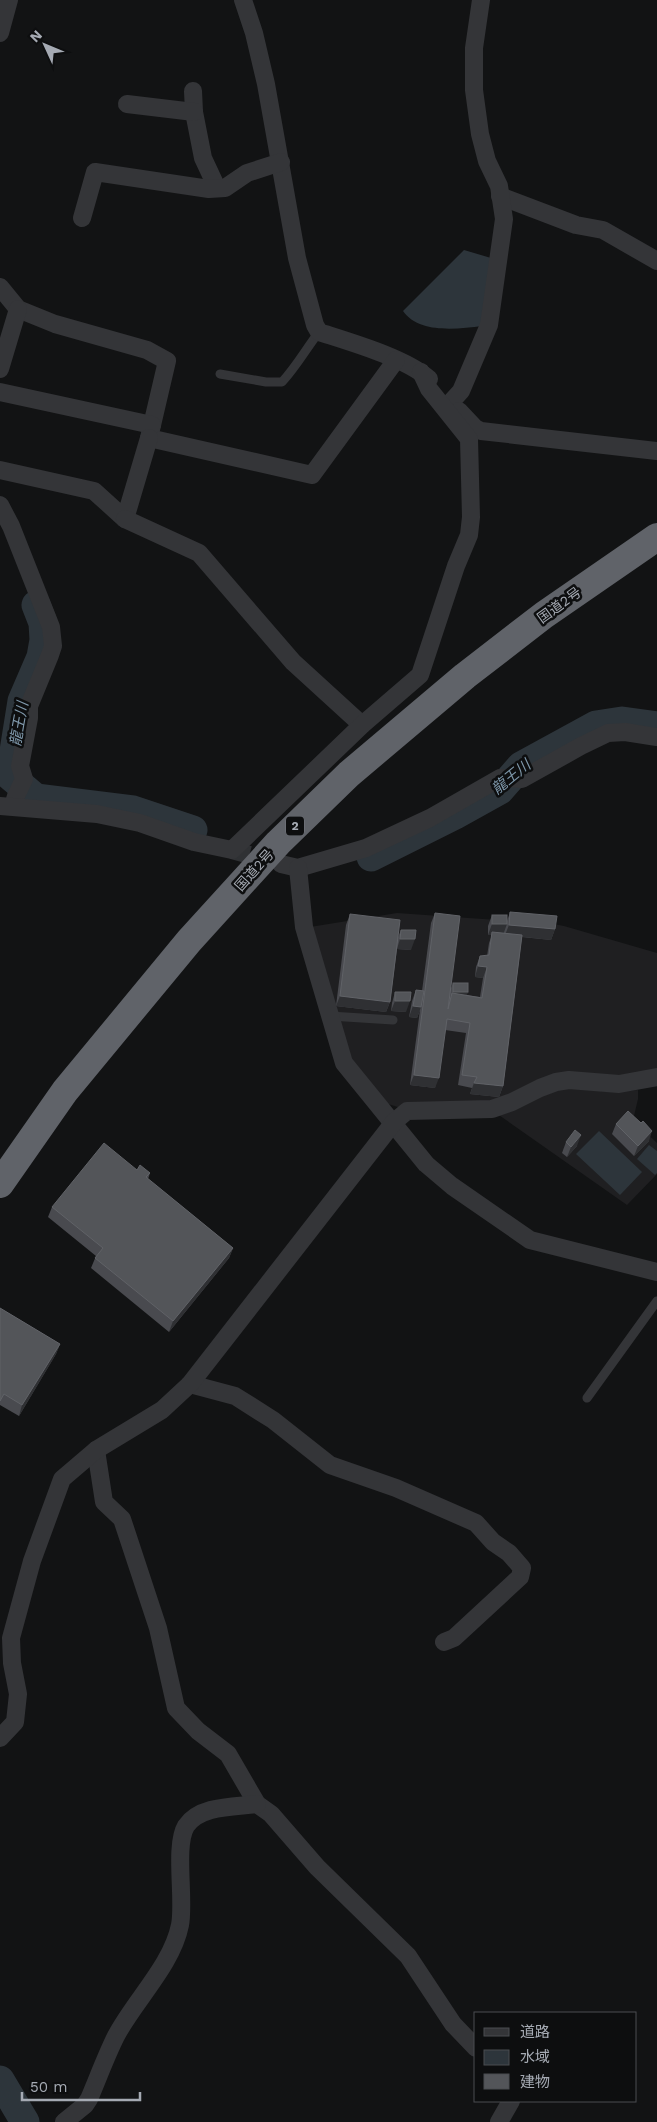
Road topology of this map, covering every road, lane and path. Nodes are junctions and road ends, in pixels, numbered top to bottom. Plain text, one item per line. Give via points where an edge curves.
1 (9, 0) edge
2 (243, 0) edge
3 (481, 0) edge
4 (0, 33) edge
5 (193, 91) dead end
6 (126, 104) dead end
7 (194, 112) junction
8 (281, 162) junction
9 (217, 188) junction
10 (500, 196) junction
11 (82, 218) dead end
12 (657, 261) edge
13 (0, 287) edge
14 (18, 309) junction
15 (319, 332) junction
16 (396, 360) junction
17 (0, 369) edge
18 (421, 372) junction
19 (220, 374) dead end
20 (0, 392) edge
21 (451, 402) junction
22 (151, 431) junction
23 (657, 452) edge
24 (0, 470) edge
25 (0, 504) edge
26 (125, 519) junction
27 (657, 537) edge
28 (362, 725) junction
29 (657, 738) edge
30 (9, 803) edge
31 (281, 864) tunnel mouth
32 (298, 868) junction
33 (330, 1016) junction
34 (392, 1020) dead end
35 (657, 1077) edge
36 (394, 1122) junction
37 (0, 1184) edge
38 (657, 1272) edge
39 (657, 1301) edge
40 (190, 1384) junction
41 (587, 1398) dead end
42 (96, 1450) junction
43 (444, 1642) dead end
44 (0, 1738) edge
45 (257, 1804) junction
46 (474, 2046) edge
47 (510, 2102) edge
48 (64, 2122) edge
49 (499, 2122) edge

1 - 4 street
2 - 8 street via 266,84
3 - 10 street via 474,48 474,90 480,134
5 - 7 street
6 - 7 street
7 - 9 street via 203,158
8 - 9 street via 247,173 225,188
8 - 15 street via 297,258 314,325
9 - 11 street via 95,172
10 - 12 street via 576,225 603,230
10 - 21 street via 504,219 489,325 461,391
13 - 14 street
14 - 17 street
14 - 22 street via 56,324 147,350 167,361
15 - 16 street
15 - 19 lane via 282,382
16 - 18 street
16 - 22 street via 312,475
18 - 21 street
18 - 28 street via 429,389 469,439 469,535 420,676
20 - 22 street
21 - 23 street via 475,428 481,430
22 - 26 street
24 - 26 street via 94,491
25 - 30 street via 51,627 53,646 29,706 30,718 20,766 24,779
26 - 28 street via 199,554 293,662
27 - 37 highway, 国道2号 / 2 via 544,615 466,676 349,774 278,843 189,940 71,1084
28 - 30 street via 232,850 97,814
29 - 32 street via 625,732 608,733 522,779 500,778 430,818 366,848
31 - 32 street
32 - 33 street via 304,927
33 - 34 lane
33 - 36 street via 344,1063
35 - 36 street via 619,1084 556,1082 492,1109 407,1111
36 - 38 street via 426,1164 530,1240
36 - 40 street
39 - 41 lane
40 - 42 street via 162,1410
40 - 43 street via 235,1396 274,1420 330,1464 476,1523 493,1542 509,1553 522,1568 520,1577 454,1638
42 - 44 street via 62,1478 32,1561 11,1638 18,1694 15,1722
42 - 45 street via 104,1502 122,1519 158,1628 176,1708 198,1731 228,1754
45 - 46 street via 408,1956 453,2024
45 - 48 street via 200,1814 186,1826 182,1842 181,1923 175,1946 116,2036 89,2099
47 - 49 street

